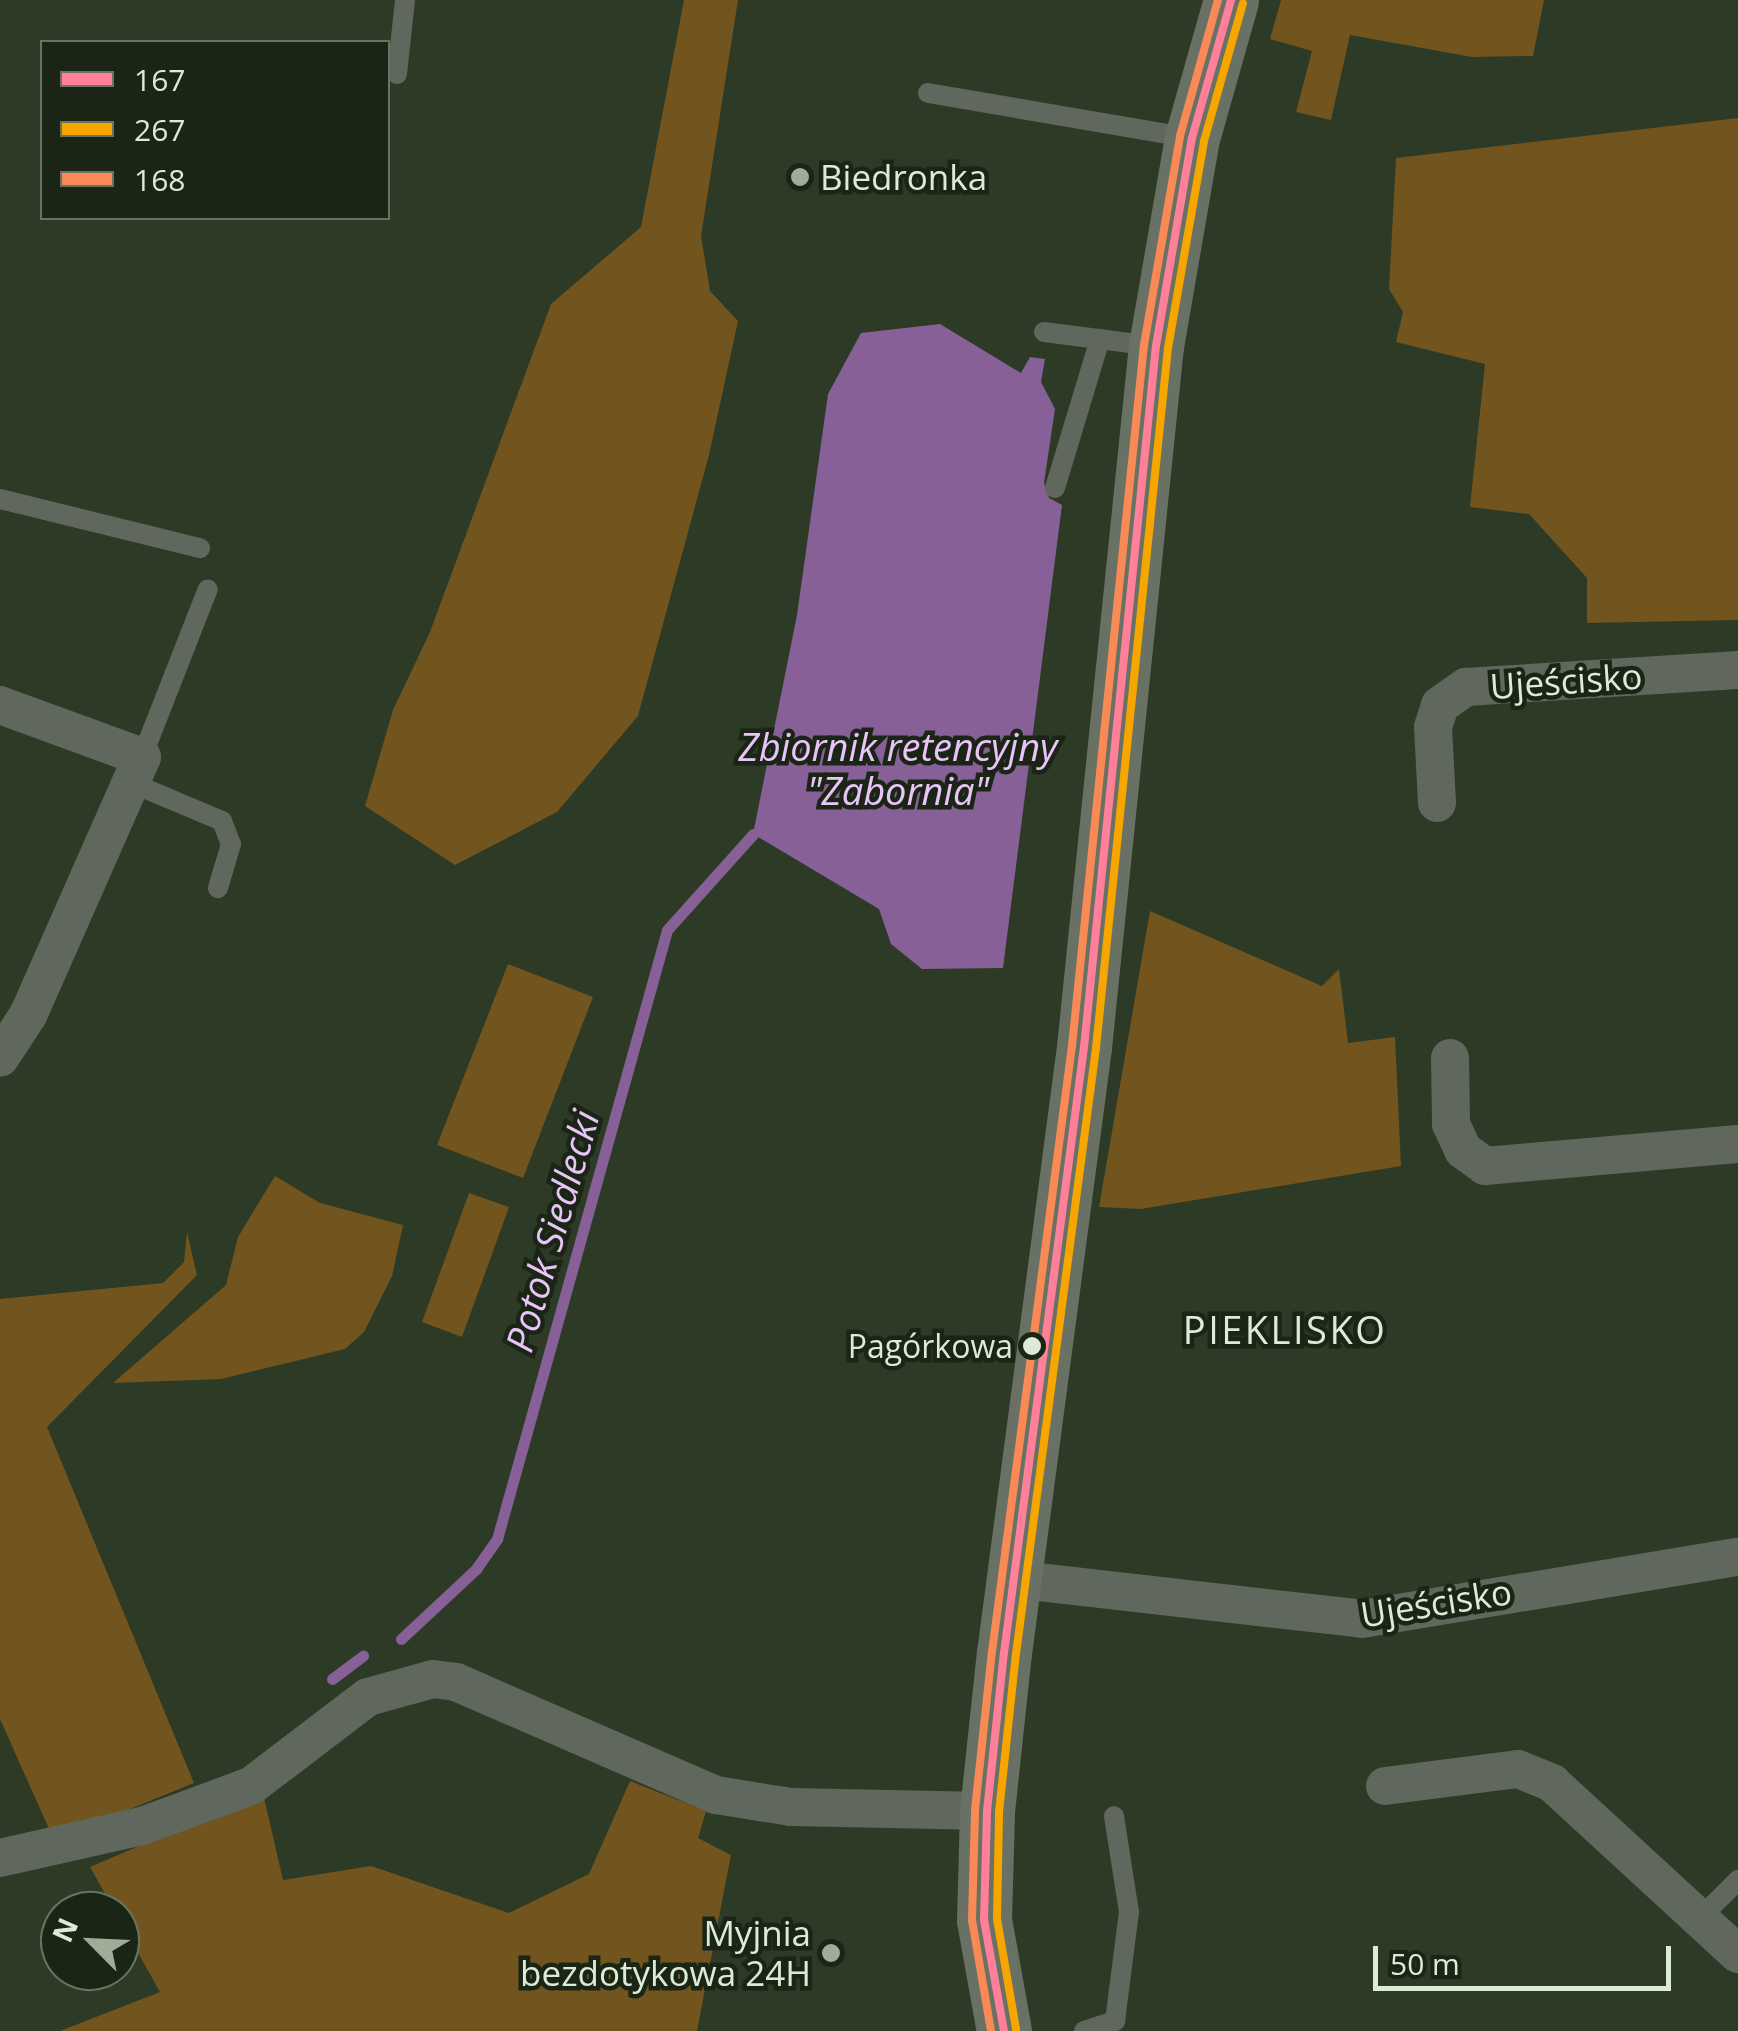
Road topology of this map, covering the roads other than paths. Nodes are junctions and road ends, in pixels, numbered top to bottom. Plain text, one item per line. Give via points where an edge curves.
1 (404, 0) edge
2 (1231, 0) edge
3 (397, 74) dead end
4 (928, 93) dead end
5 (1192, 138) junction
6 (1044, 332) dead end
7 (1100, 339) junction
8 (1156, 346) junction
9 (1055, 488) dead end
10 (0, 500) edge
11 (200, 548) dead end
12 (208, 590) dead end
13 (1738, 670) edge
14 (0, 705) edge
15 (137, 770) junction
16 (1437, 804) dead end
17 (218, 888) dead end
18 (0, 1058) edge
19 (1450, 1058) dead end
20 (1738, 1144) edge
21 (1738, 1557) edge
22 (1013, 1579) junction
23 (1385, 1786) dead end
24 (986, 1811) junction
25 (1114, 1816) dead end
26 (0, 1858) edge
27 (1738, 1880) edge
28 (1700, 1918) junction
29 (1738, 1954) edge
30 (1004, 2031) edge
31 (1084, 2031) edge

1 - 3 lane
2 - 5 street
4 - 5 lane
5 - 8 street
6 - 7 lane
7 - 8 lane
7 - 9 lane
8 - 22 street via 1084,1047
10 - 11 lane
12 - 15 lane
13 - 16 street, Ujeścisko via 1466,687 1440,706 1433,726
14 - 15 street
15 - 17 lane via 222,821 231,844
15 - 18 street via 28,1015
19 - 20 street via 1451,1124 1464,1150 1486,1166
21 - 22 street, Ujeścisko via 1362,1619
22 - 24 street
23 - 28 street via 1518,1770 1552,1783
24 - 26 street via 790,1806 716,1795 456,1682 433,1680 368,1697 251,1786 142,1826
24 - 30 street via 984,1920
25 - 31 lane via 1129,1912 1115,2021
27 - 28 lane
28 - 29 street

